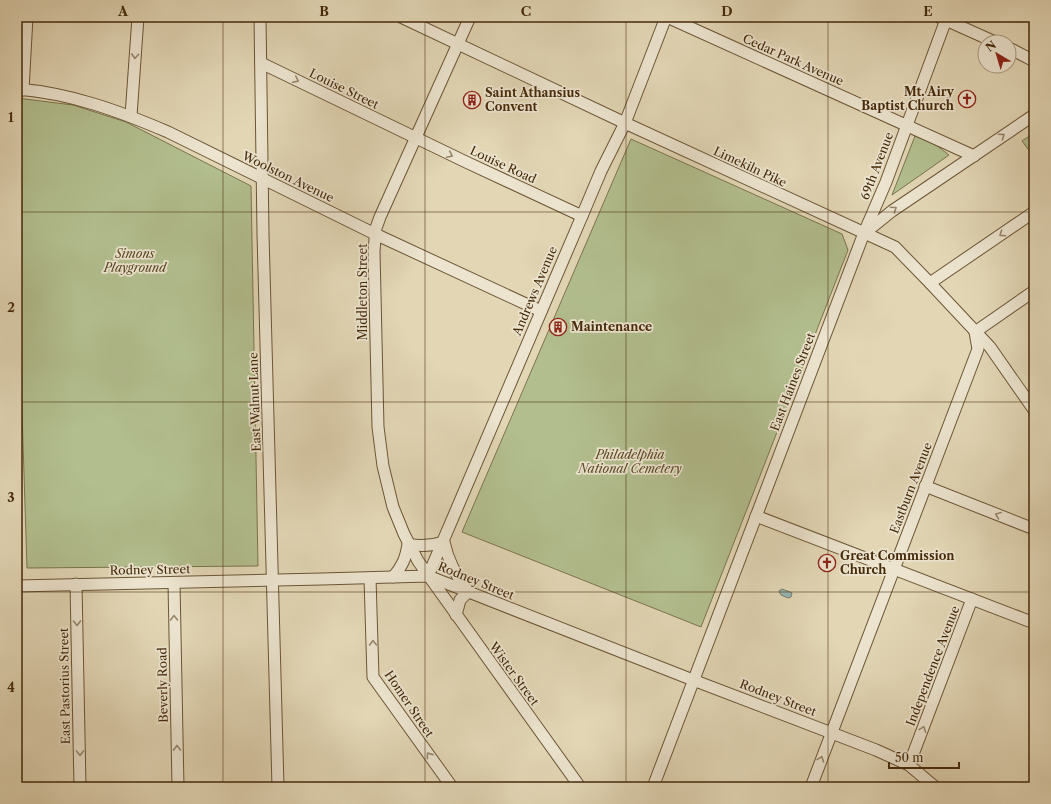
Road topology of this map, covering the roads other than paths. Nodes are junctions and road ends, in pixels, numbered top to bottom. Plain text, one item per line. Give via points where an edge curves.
1 (27, 17) edge
2 (138, 17) edge
3 (260, 17) edge
4 (401, 17) edge
5 (470, 17) edge
6 (666, 17) edge
7 (944, 18) edge
8 (978, 34) edge
9 (457, 44) junction
10 (1017, 52) edge
11 (1034, 61) edge
12 (261, 63) junction
13 (20, 89) edge
14 (1034, 115) edge
15 (131, 116) junction
16 (625, 123) junction
17 (907, 125) junction
18 (415, 138) junction
19 (974, 156) junction
20 (262, 179) junction
21 (1034, 212) edge
22 (582, 216) junction
23 (864, 233) junction
24 (376, 234) junction
25 (930, 283) junction
26 (1034, 291) edge
27 (541, 311) junction
28 (975, 332) junction
29 (1034, 410) edge
30 (925, 486) junction
31 (756, 516) junction
32 (1034, 529) edge
33 (444, 542) junction
34 (408, 544) junction
35 (894, 569) junction
36 (428, 576) junction
37 (393, 577) junction
38 (370, 578) junction
39 (273, 580) junction
40 (174, 583) junction
41 (76, 584) junction
42 (17, 586) edge
43 (468, 592) junction
44 (972, 599) junction
45 (456, 615) junction
46 (1034, 623) edge
47 (693, 680) junction
48 (831, 732) junction
49 (909, 765) junction
50 (80, 787) edge
51 (178, 787) edge
52 (278, 787) edge
53 (452, 787) edge
54 (580, 787) edge
55 (653, 787) edge
56 (811, 787) edge
57 (935, 787) edge

1 - 13 street
2 -> 15 street
3 - 12 street, East Walnut Lane
4 - 9 street, Limekiln Pike
5 - 9 street, Middleton Street
6 - 16 street, Andrews Avenue
6 - 17 street, Cedar Park Avenue
7 - 8 street
7 - 17 street, 69th Avenue
9 - 16 street, Limekiln Pike
9 - 18 street, Middleton Street
10 - 11 street
12 -> 18 street, Louise Street
12 - 20 street, East Walnut Lane
13 - 15 street, Woolston Avenue via 78,99
19 -> 14 street
15 - 20 street, Woolston Avenue
16 - 22 street, Andrews Avenue
16 - 23 street, Limekiln Pike
17 - 19 street, Cedar Park Avenue
17 - 23 street, 69th Avenue
18 -> 22 street, Louise Road
18 - 24 street, Middleton Street via 380,217
23 -> 19 street
20 - 24 street, Woolston Avenue
20 - 39 street, East Walnut Lane
21 -> 25 street
22 - 27 street, Andrews Avenue
23 - 25 street, Limekiln Pike via 895,247
23 - 31 street, East Haines Street
24 - 27 street, Woolston Avenue
24 - 34 street, Middleton Street via 374,251 380,448 393,507
25 - 28 street, Limekiln Pike
26 - 28 street
27 - 33 street, Andrews Avenue
28 - 29 street, Limekiln Pike via 990,346
28 - 30 street, Eastburn Avenue via 978,349
32 -> 30 street
30 - 35 street, Eastburn Avenue
31 - 35 street
31 - 47 street, East Haines Street
33 - 34 street via 420,547
33 - 36 street, Andrews Avenue
33 - 43 street via 452,569
34 - 36 street, Middleton Street
34 - 37 street via 403,566
35 - 44 street
35 - 48 street, Eastburn Avenue
36 - 37 street, Rodney Street
36 - 43 street, Rodney Street
36 - 45 street, Wister Street
37 - 38 street, Rodney Street
38 - 39 street, Rodney Street
53 -> 38 street, Homer Street via 373,677
39 - 40 street, Rodney Street
39 - 52 street, East Walnut Lane
40 - 41 street, Rodney Street
51 -> 40 street, Beverly Road
41 - 42 street, Rodney Street
41 -> 50 street, East Pastorius Street
43 - 45 street via 460,600
43 - 47 street, Rodney Street
44 - 46 street
49 -> 44 street, Independence Avenue
45 - 54 street, Wister Street
47 - 48 street, Rodney Street
47 - 55 street, East Haines Street
48 - 49 street, Rodney Street
56 -> 48 street, Eastburn Avenue
49 - 57 street, Rodney Street

